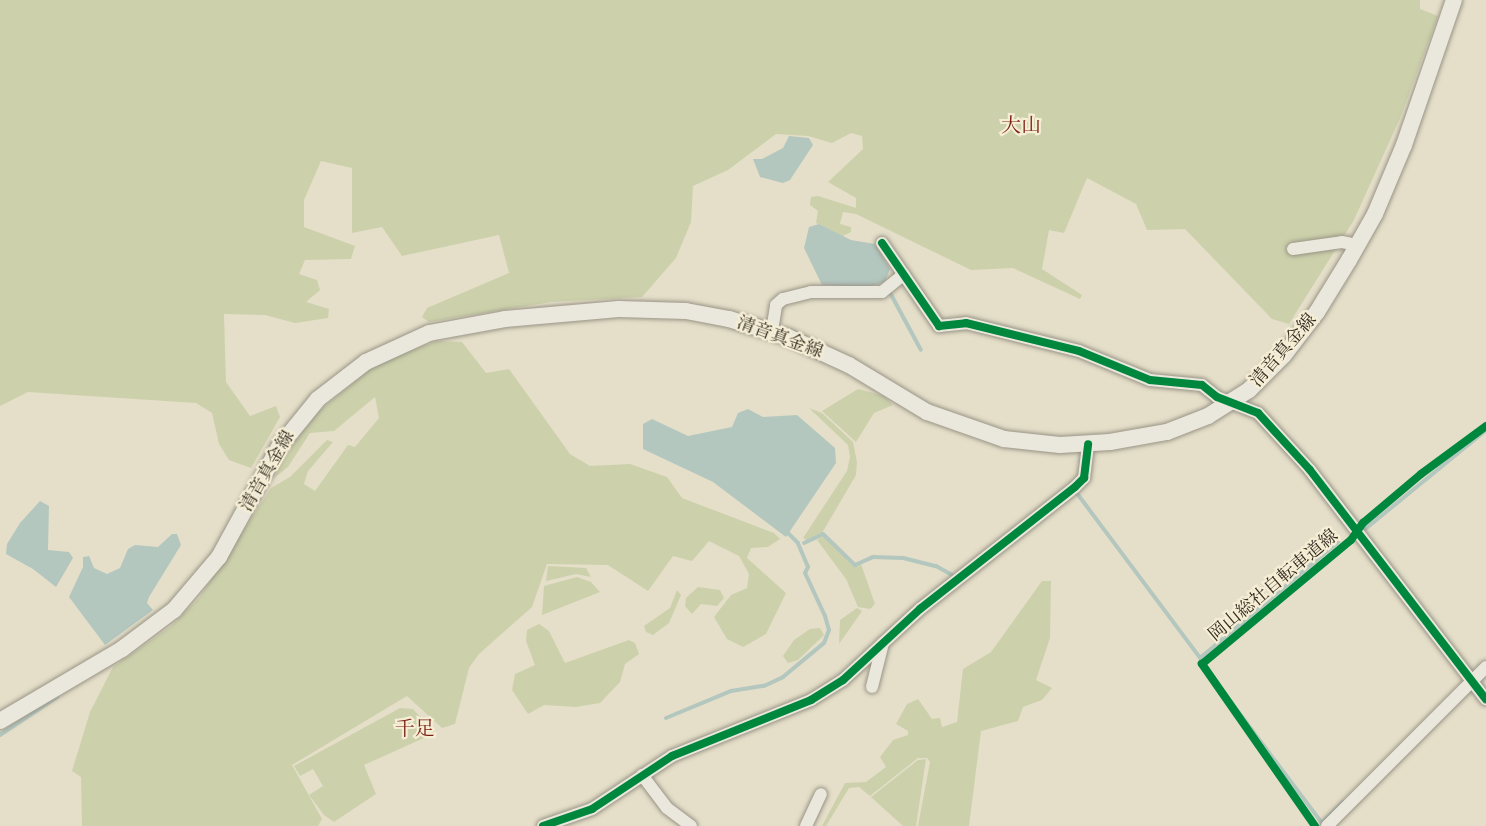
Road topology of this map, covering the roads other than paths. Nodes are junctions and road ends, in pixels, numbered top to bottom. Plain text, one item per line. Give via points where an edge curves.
1 (1454, 0) edge
2 (882, 243) dead end
3 (1358, 245) junction
4 (1293, 249) dead end
5 (904, 274) junction
6 (772, 331) junction
7 (1233, 401) junction
8 (1088, 444) junction
9 (883, 643) junction
10 (1486, 668) edge
11 (1470, 678) junction
12 (872, 687) dead end
13 (1486, 699) edge
14 (0, 721) edge
15 (642, 775) junction
16 (821, 794) dead end
17 (543, 826) edge
18 (691, 826) edge
19 (806, 826) edge
20 (1327, 826) edge

1 - 3 main road, 清音真金線 via 1404,145
2 - 5 street
3 - 4 street via 1342,242
3 - 7 main road, 清音真金線 via 1302,332 1265,375
5 - 6 street via 889,289 811,292 783,299 776,305
5 - 7 street via 939,326 966,323 993,329 1079,351 1150,380 1202,385
6 - 8 main road, 清音真金線 via 816,348 952,423 1032,444
6 - 14 main road, 清音真金線 via 706,314 619,309 463,325 387,350 332,386 293,427 219,556 174,610 122,649
7 - 8 main road, 清音真金線 via 1167,432
7 - 11 street via 1258,413 1310,470
8 - 9 street via 1084,478 1075,487 920,609
9 - 12 street
9 - 15 street via 843,680 811,700 694,746
10 - 11 street
11 - 13 street
11 - 20 street
15 - 17 street via 592,809
15 - 18 street via 667,808
16 - 19 street

